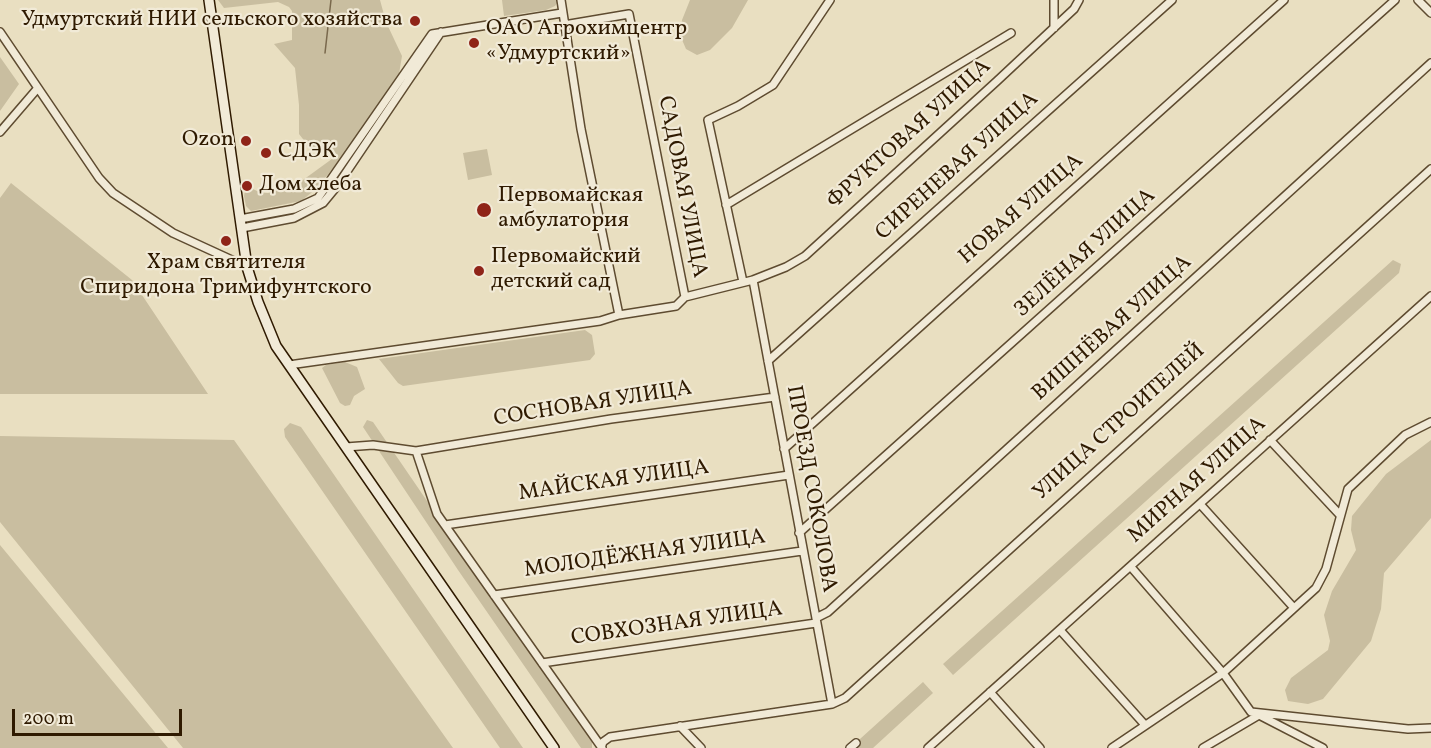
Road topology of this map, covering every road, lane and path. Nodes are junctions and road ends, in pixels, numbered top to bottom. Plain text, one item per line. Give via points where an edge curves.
1 (209, 0) edge
2 (561, 0) edge
3 (830, 0) edge
4 (1054, 0) edge
5 (1079, 0) edge
6 (1172, 0) edge
7 (1284, 0) edge
8 (1395, 0) edge
9 (1418, 0) edge
10 (562, 13) junction
11 (1431, 13) edge
12 (564, 25) junction
13 (1054, 28) junction
14 (0, 32) edge
15 (1011, 33) dead end
16 (1431, 63) edge
17 (37, 89) junction
18 (0, 132) edge
19 (1431, 169) edge
20 (726, 205) junction
21 (241, 223) junction
22 (247, 267) junction
23 (753, 280) junction
24 (743, 282) junction
25 (1431, 296) edge
26 (685, 297) junction
27 (619, 315) junction
28 (768, 361) junction
29 (289, 365) junction
30 (775, 397) junction
31 (1431, 422) edge
32 (1270, 440) junction
33 (346, 447) junction
34 (784, 449) junction
35 (405, 451) junction
36 (416, 451) junction
37 (420, 463) junction
38 (789, 475) junction
39 (1200, 504) junction
40 (1340, 515) junction
41 (445, 525) junction
42 (799, 533) junction
43 (802, 551) junction
44 (1131, 567) junction
45 (494, 595) junction
46 (1294, 608) junction
47 (816, 621) junction
48 (1060, 630) junction
49 (542, 663) junction
50 (1223, 673) junction
51 (990, 692) junction
52 (832, 704) junction
53 (1259, 715) junction
54 (1145, 725) junction
55 (680, 726) junction
56 (1431, 728) edge
57 (554, 748) edge
58 (601, 748) edge
59 (701, 748) edge
60 (929, 748) edge
61 (1040, 748) edge
62 (1112, 748) edge
63 (1203, 748) edge
64 (1323, 748) edge

1 - 21 street
2 - 10 street
3 - 20 street via 773,85 708,120
4 - 13 street
5 - 13 street, ФРУКТОВАЯ УЛИЦА
6 - 28 street, СИРЕНЕВАЯ УЛИЦА
7 - 34 street, НОВАЯ УЛИЦА
8 - 42 street, ЗЕЛЁНАЯ УЛИЦА
9 - 11 street
10 - 12 street
10 - 21 street via 441,32 323,203 294,219
12 - 26 street, САДОВАЯ УЛИЦА via 629,14
12 - 27 street
13 - 23 street, ФРУКТОВАЯ УЛИЦА via 805,256
14 - 17 street
15 - 20 street, ФРУКТОВАЯ УЛИЦА
16 - 47 street, ВИШНЁВАЯ УЛИЦА
17 - 18 street
17 - 22 street via 113,193 173,233
19 - 52 street, УЛИЦА СТРОИТЕЛЕЙ via 845,698
20 - 24 street
21 - 22 street
22 - 29 street via 276,346
23 - 24 street, ФРУКТОВАЯ УЛИЦА
23 - 28 street, ПРОЕЗД СОКОЛОВА
24 - 26 street, ФРУКТОВАЯ УЛИЦА
25 - 32 street, МИРНАЯ УЛИЦА
26 - 27 street, ФРУКТОВАЯ УЛИЦА via 676,306
27 - 29 street, ФРУКТОВАЯ УЛИЦА via 600,321
28 - 30 street, ПРОЕЗД СОКОЛОВА
29 - 33 street
30 - 34 street, ПРОЕЗД СОКОЛОВА
30 - 36 street, СОСНОВАЯ УЛИЦА via 612,418
31 - 40 street via 1405,435 1354,482
32 - 39 street, МИРНАЯ УЛИЦА
32 - 40 street
33 - 35 street, СОСНОВАЯ УЛИЦА
33 - 57 street
34 - 38 street, ПРОЕЗД СОКОЛОВА
35 - 36 street, СОСНОВАЯ УЛИЦА
35 - 37 street
36 - 37 street
37 - 41 street via 434,506
38 - 41 street, МАЙСКАЯ УЛИЦА
38 - 42 street, ПРОЕЗД СОКОЛОВА
39 - 44 street, МИРНАЯ УЛИЦА
39 - 46 street
40 - 46 street via 1326,569 1316,588
41 - 45 street
42 - 43 street, ПРОЕЗД СОКОЛОВА
43 - 45 street, МОЛОДЁЖНАЯ УЛИЦА
43 - 47 street, ПРОЕЗД СОКОЛОВА
44 - 48 street, МИРНАЯ УЛИЦА
44 - 50 street
45 - 49 street
46 - 50 street
47 - 49 street, СОВХОЗНАЯ УЛИЦА
47 - 52 street, ПРОЕЗД СОКОЛОВА
48 - 51 street, МИРНАЯ УЛИЦА
48 - 54 street
49 - 58 street
50 - 53 street via 1251,712
50 - 54 street
51 - 60 street, МИРНАЯ УЛИЦА
51 - 61 street
52 - 55 street
53 - 56 street
53 - 63 street
53 - 64 street
54 - 62 street
55 - 58 street via 610,737
55 - 59 street

